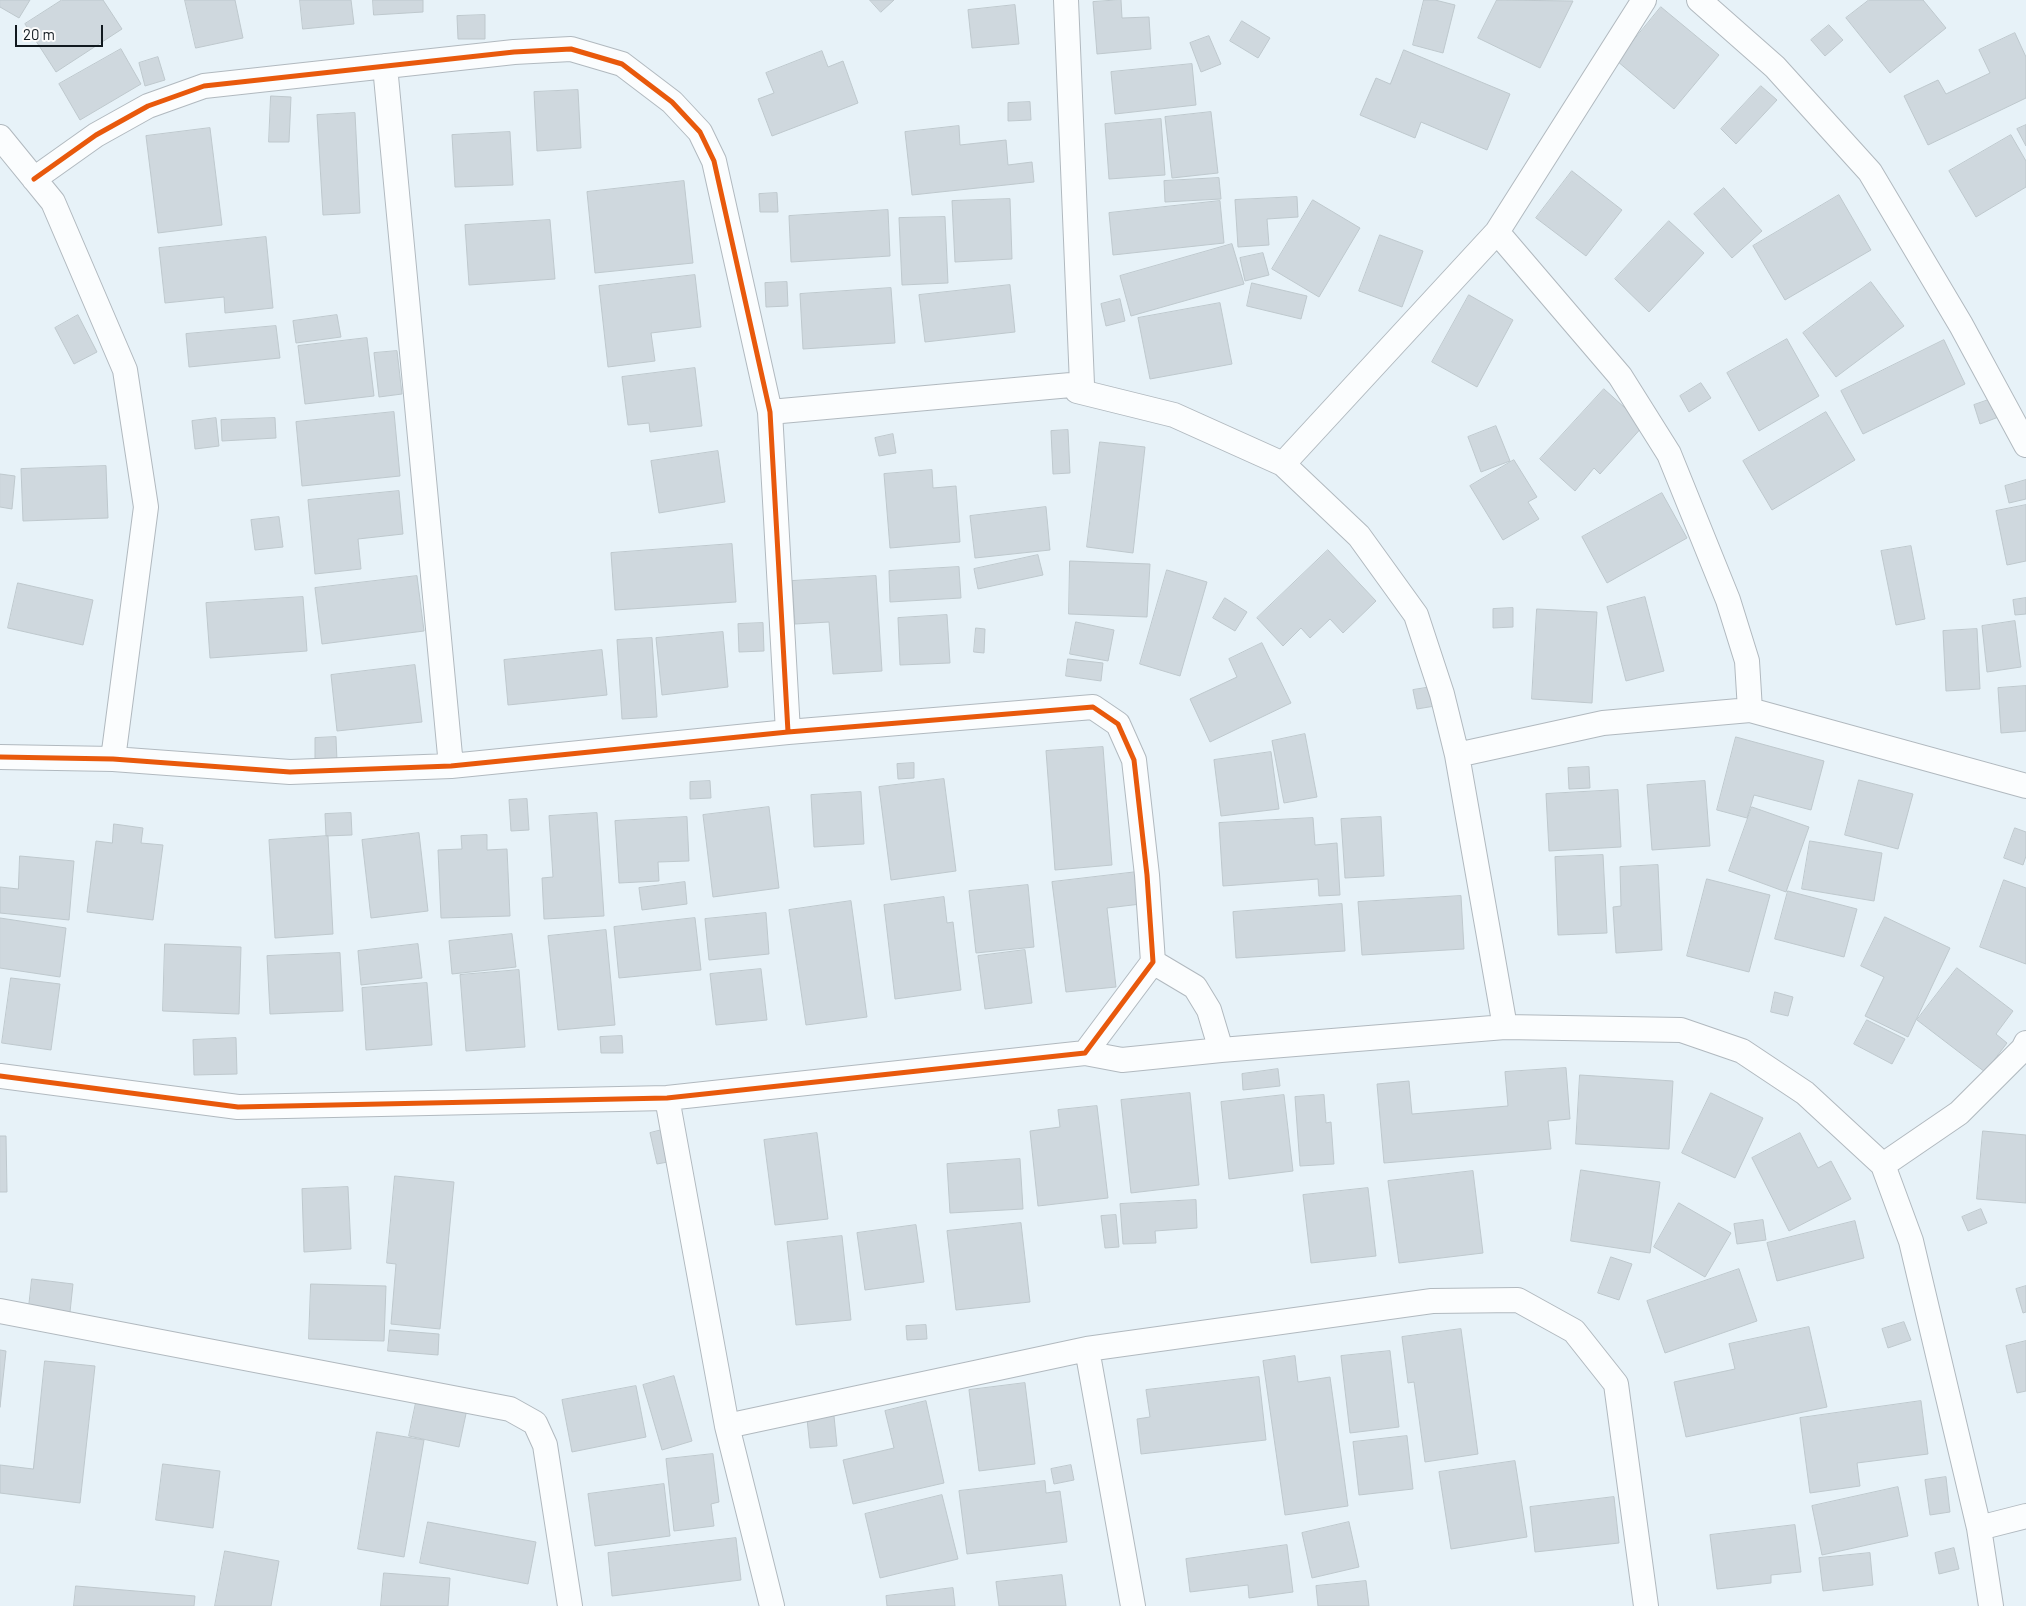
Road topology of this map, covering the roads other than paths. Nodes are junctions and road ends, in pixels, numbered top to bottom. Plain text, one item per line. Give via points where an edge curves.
1 (1066, 0) edge
2 (1644, 0) edge
3 (1699, 0) edge
4 (385, 66) junction
5 (0, 137) edge
6 (34, 179) junction
7 (1497, 232) junction
8 (1082, 384) junction
9 (770, 412) junction
10 (2026, 444) edge
11 (1283, 464) junction
12 (1750, 710) junction
13 (788, 732) junction
14 (1457, 756) junction
15 (0, 757) edge
16 (113, 759) junction
17 (451, 766) junction
18 (2026, 786) edge
19 (1153, 962) junction
20 (1505, 1027) junction
21 (2026, 1043) edge
22 (1221, 1050) junction
23 (1085, 1053) junction
24 (0, 1076) edge
25 (667, 1098) junction
26 (1883, 1165) junction
27 (0, 1311) edge
28 (1087, 1350) junction
29 (727, 1426) junction
30 (2026, 1516) edge
31 (1979, 1528) junction
32 (570, 1606) edge
33 (772, 1606) edge
34 (1133, 1606) edge
35 (1646, 1606) edge
36 (1991, 1606) edge

1 - 8 street
2 - 7 street
3 - 10 street via 1775,67 1870,172 1961,325
4 - 6 street via 204,86 148,106 96,135
4 - 9 street via 571,49 622,64 672,102 700,132 714,161
4 - 17 street
5 - 6 street
6 - 16 street via 52,202 125,370 146,507
7 - 11 street
7 - 12 street via 1620,376 1669,454 1728,600 1747,661
8 - 9 street
8 - 11 street via 1077,391 1174,414
9 - 13 street
11 - 14 street via 1358,536 1416,615 1442,694
12 - 14 street via 1603,723
12 - 18 street
13 - 17 street
13 - 19 street via 1093,707 1118,724 1134,760
14 - 20 street
15 - 16 street
16 - 17 street via 290,772
19 - 22 street via 1195,987 1209,1010
19 - 23 street
20 - 22 street
20 - 26 street via 1681,1030 1742,1051 1805,1093
21 - 26 street via 1960,1113
22 - 23 street via 1122,1060
23 - 25 street
24 - 25 street via 238,1107
25 - 29 street
26 - 31 street via 1911,1241
27 - 32 street via 510,1409 535,1422 545,1445
28 - 29 street
28 - 34 street
28 - 35 street via 1432,1301 1518,1300 1574,1331 1616,1384
29 - 33 street
30 - 31 street
31 - 36 street

